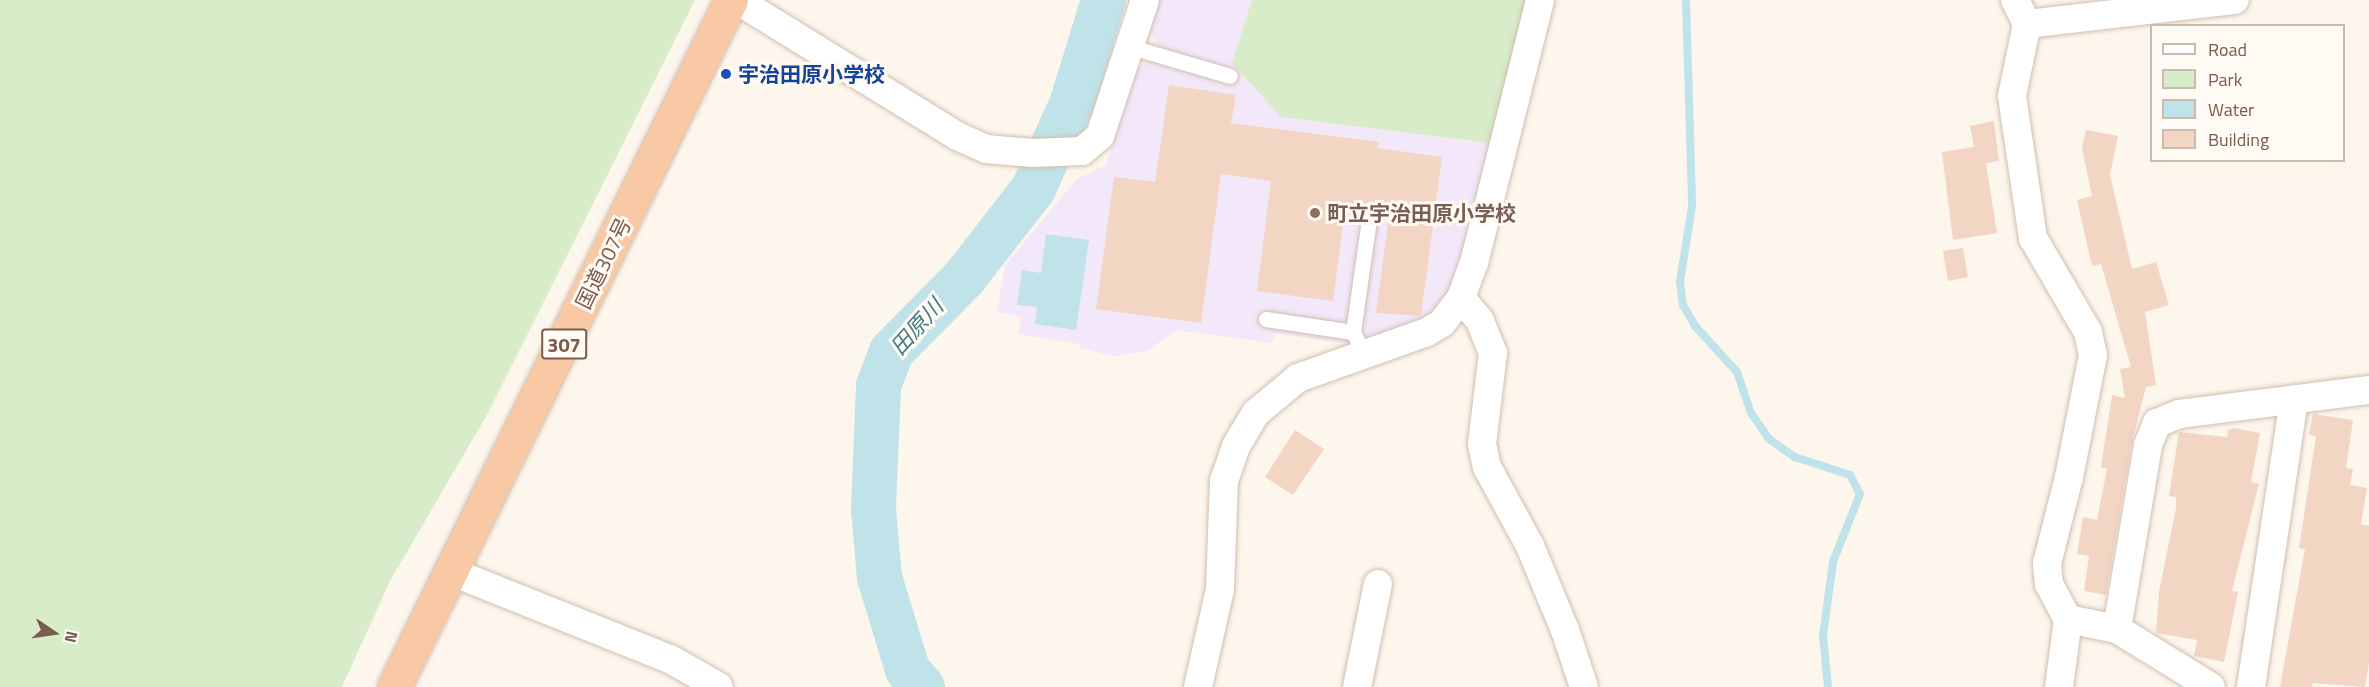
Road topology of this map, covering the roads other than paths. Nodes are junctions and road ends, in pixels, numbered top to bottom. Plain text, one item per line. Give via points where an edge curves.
1 (731, 0) edge
2 (737, 0) edge
3 (1145, 0) edge
4 (1540, 0) edge
5 (2235, 0) edge
6 (2021, 12) edge
7 (1131, 47) junction
8 (1230, 76) dead end
9 (1369, 220) dead end
10 (1461, 298) junction
11 (1266, 319) dead end
12 (1358, 343) junction
13 (2369, 390) edge
14 (2294, 400) junction
15 (452, 572) junction
16 (1378, 584) dead end
17 (2068, 619) junction
18 (2118, 629) junction
19 (394, 687) edge
20 (719, 687) edge
21 (1198, 687) edge
22 (1357, 687) edge
23 (1584, 687) edge
24 (2059, 687) edge
25 (2211, 687) edge
26 (2251, 687) edge

1 - 15 highway, 国道307号 / 307
2 - 7 street via 957,136 986,148 1033,153 1082,151 1100,136
3 - 7 street
4 - 10 street via 1474,263
5 - 6 street
6 - 17 street via 2012,96 2033,238 2088,332 2093,355 2072,466 2047,563 2049,584
7 - 8 lane
9 - 12 lane
10 - 12 street via 1442,323 1427,332
10 - 23 street via 1480,321 1493,353 1482,444 1487,467 1530,546
11 - 12 lane
12 - 21 street via 1298,378 1256,413 1236,446 1224,481 1220,589
13 - 14 street
14 - 18 street via 2179,414 2157,423 2148,445
14 - 26 street
15 - 19 highway, 国道307号 / 307
15 - 20 street via 670,659
16 - 22 street
17 - 18 street
17 - 24 street
18 - 25 street

